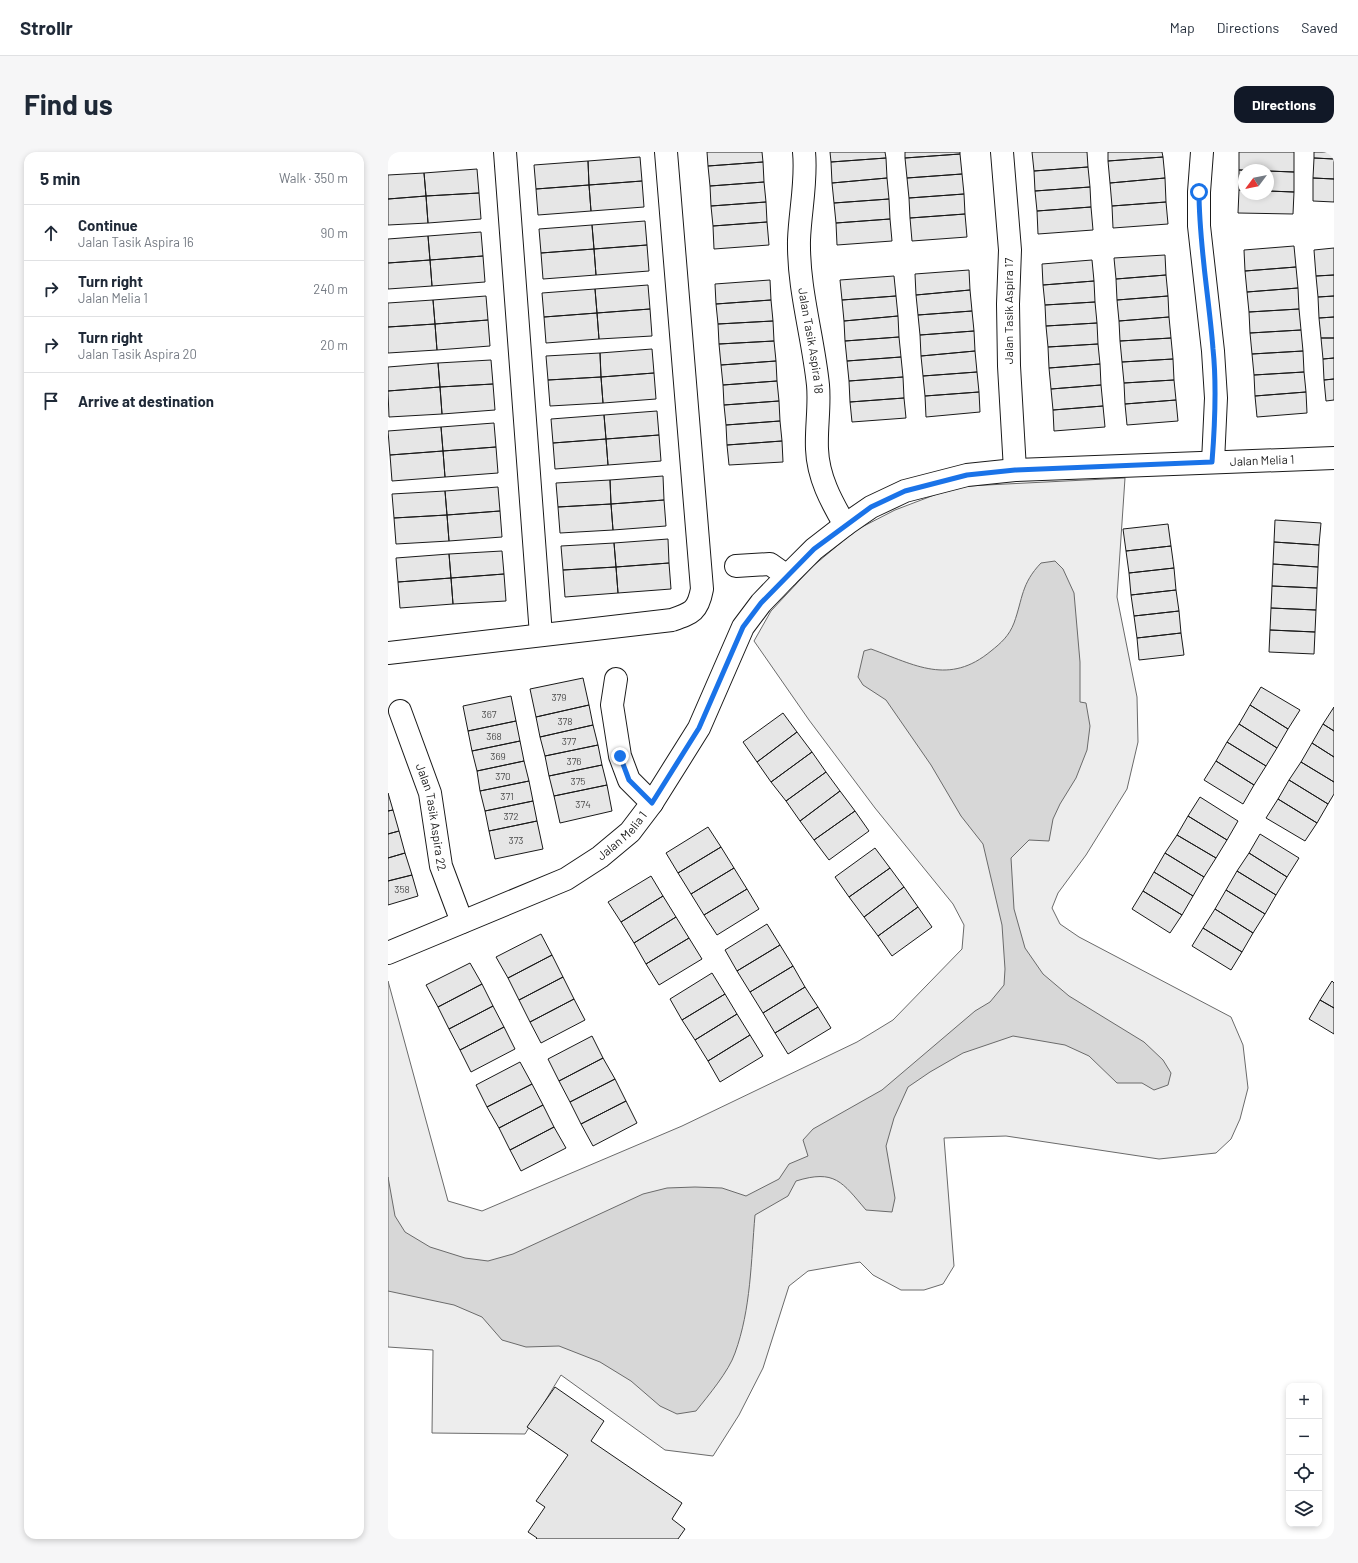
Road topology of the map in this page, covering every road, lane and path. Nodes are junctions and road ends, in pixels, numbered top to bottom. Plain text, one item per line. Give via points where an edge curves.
1 (505, 152) edge
2 (666, 152) edge
3 (804, 152) edge
4 (1002, 152) edge
5 (1202, 152) edge
6 (1334, 458) edge
7 (1212, 462) junction
8 (1015, 470) junction
9 (845, 525) junction
10 (736, 566) dead end
11 (787, 576) junction
12 (541, 635) junction
13 (388, 653) edge
14 (616, 679) dead end
15 (400, 711) dead end
16 (652, 803) junction
17 (462, 922) junction
18 (388, 953) edge

1 - 12 street
2 - 12 street via 702,589 700,603 690,614 672,620
3 - 9 street, Jalan Tasik Aspira 18 via 799,268 818,386 817,450 822,477 830,499
4 - 8 street, Jalan Tasik Aspira 17 via 1010,250 1008,366
5 - 7 street via 1199,226 1214,352 1216,398
6 - 7 street, Jalan Melia 1
7 - 8 street, Jalan Melia 1
8 - 9 street, Jalan Melia 1 via 967,475 905,491 871,507
9 - 11 street, Jalan Melia 1 via 814,549
10 - 11 street via 770,564
11 - 16 street, Jalan Melia 1 via 761,603 743,627 699,728
12 - 13 street
14 - 16 street via 612,705 620,756 629,780
15 - 17 street, Jalan Tasik Aspira 22 via 430,793 441,866
16 - 17 street, Jalan Melia 1 via 630,832 600,858 572,875
17 - 18 street, Jalan Melia 1

